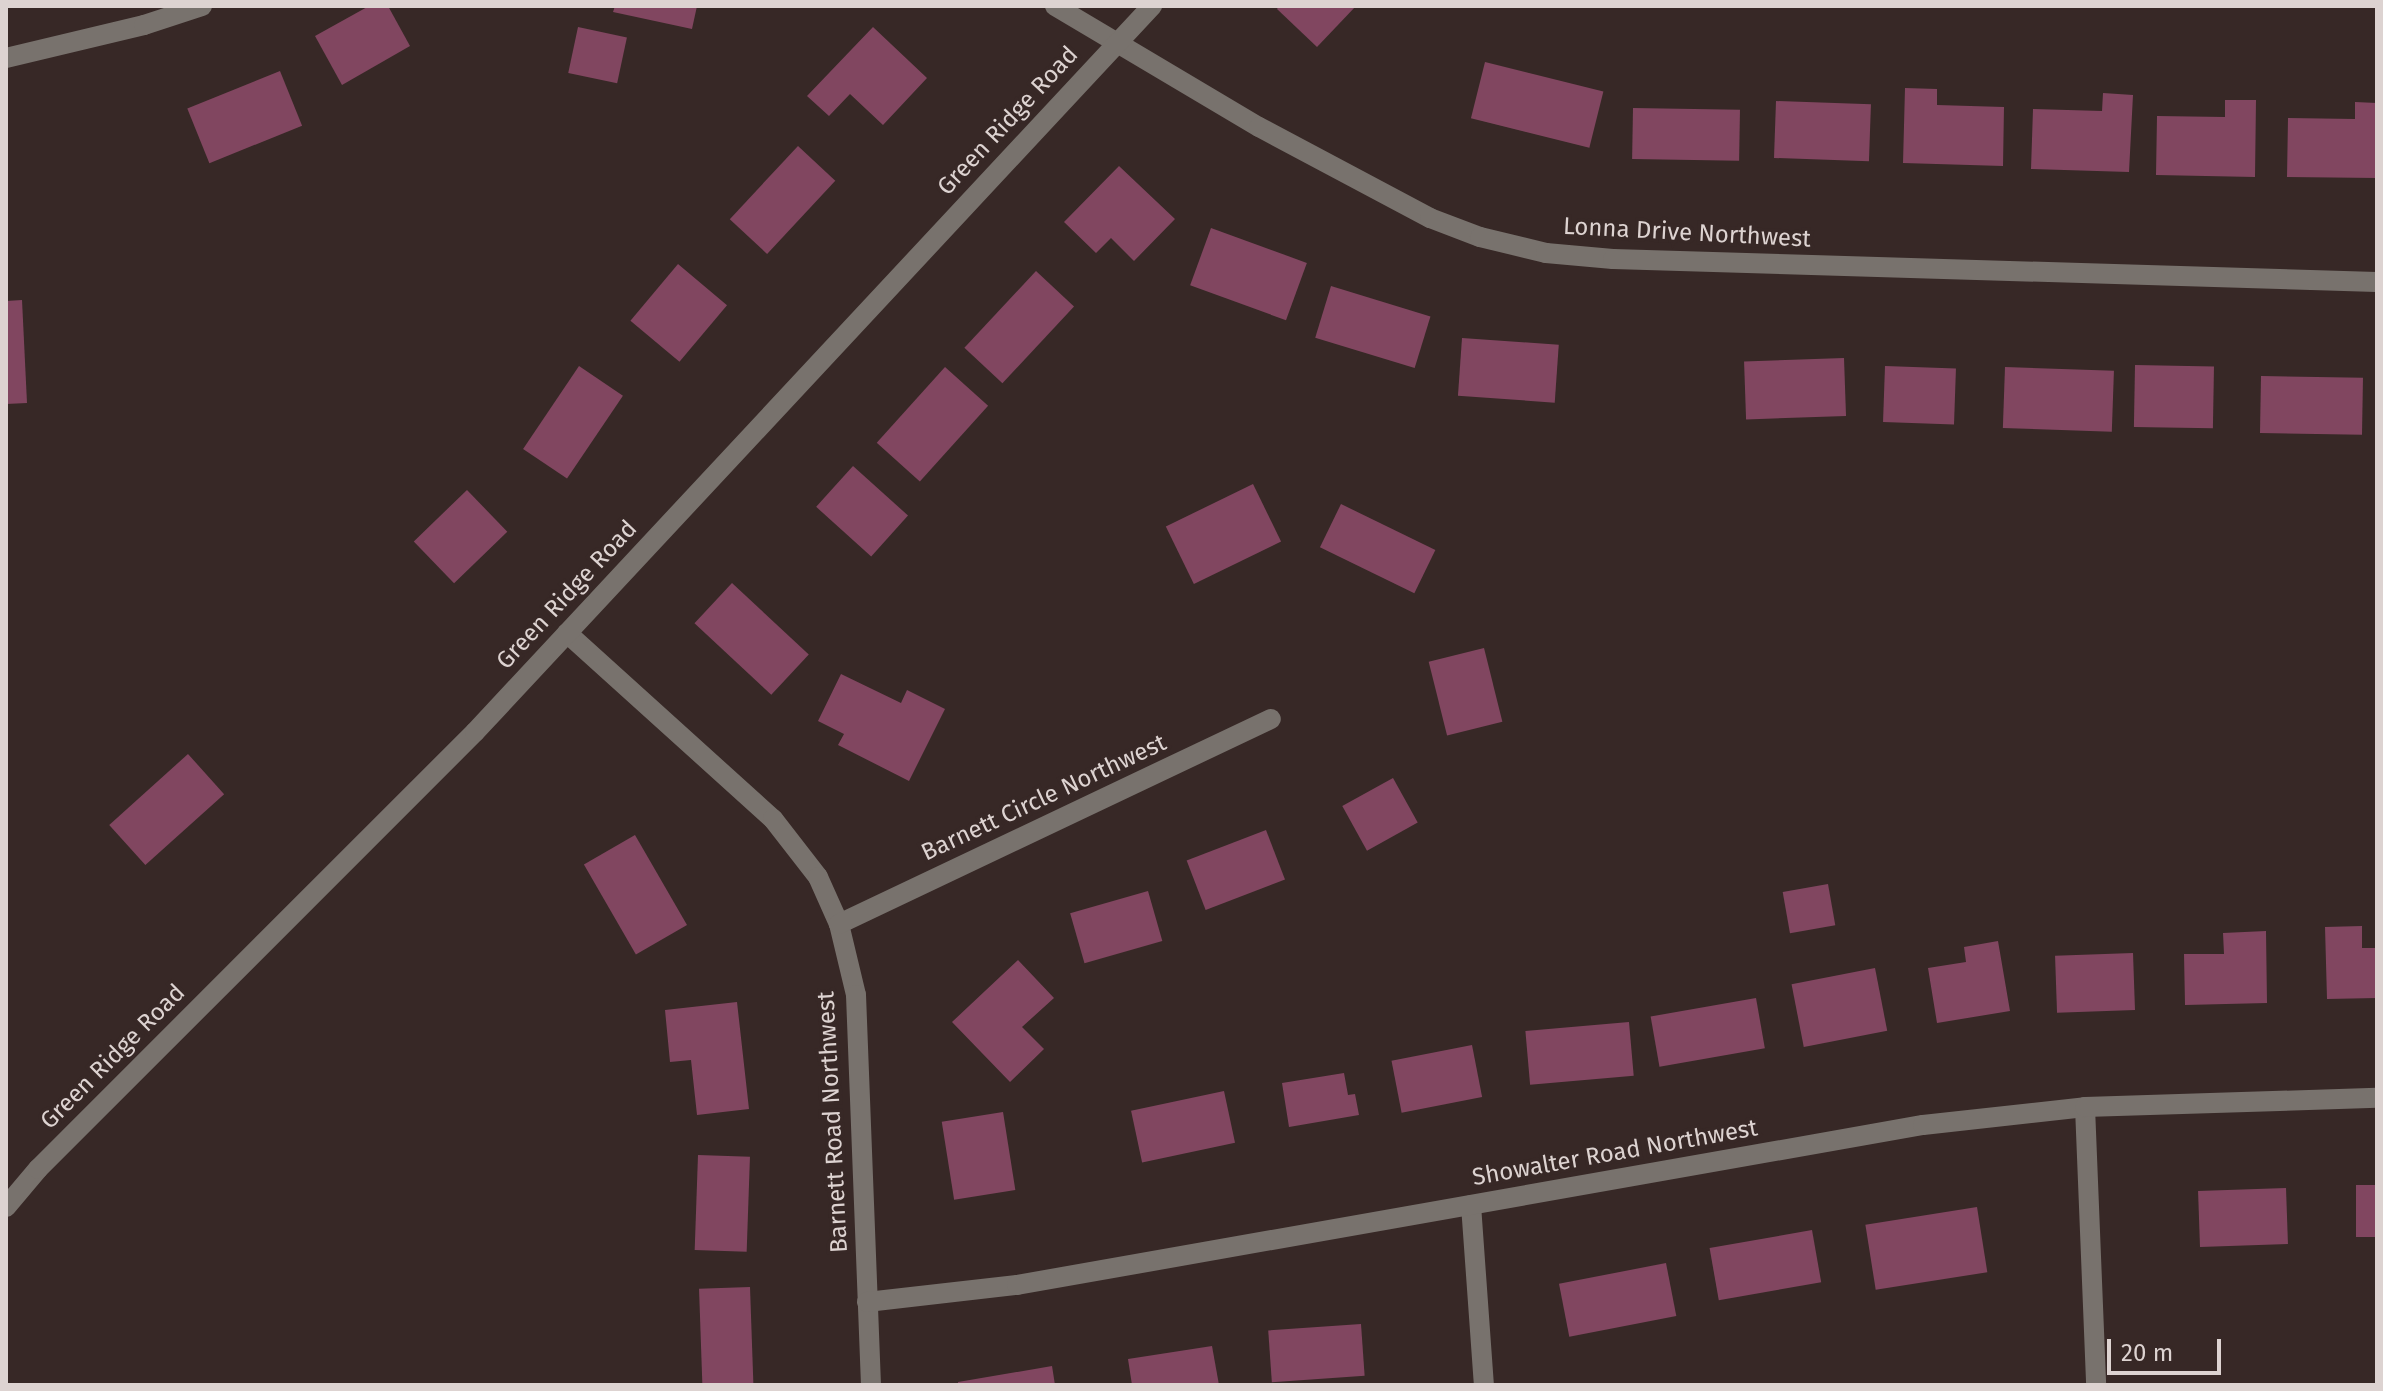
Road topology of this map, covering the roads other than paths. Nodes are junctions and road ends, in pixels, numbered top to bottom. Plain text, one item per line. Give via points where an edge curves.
1 (202, 6) edge
2 (1055, 6) edge
3 (1152, 6) edge
4 (1116, 44) junction
5 (6, 58) edge
6 (2377, 282) edge
7 (567, 633) junction
8 (1271, 719) dead end
9 (839, 924) junction
10 (2377, 1098) edge
11 (2085, 1107) junction
12 (1471, 1205) junction
13 (6, 1207) edge
14 (867, 1302) junction
15 (871, 1385) edge
16 (1484, 1385) edge
17 (2096, 1385) edge

1 - 5 street
2 - 4 street, Lonna Drive Northwest
3 - 4 street, Green Ridge Road
4 - 6 street, Lonna Drive Northwest via 1430,218 1546,253
4 - 7 street, Green Ridge Road
7 - 9 street, Barnett Road Northwest via 773,819 818,877
7 - 13 street, Green Ridge Road
8 - 9 street, Barnett Circle Northwest
9 - 14 street, Barnett Road Northwest via 856,995
10 - 11 street, Showalter Road Northwest
11 - 12 street, Showalter Road Northwest via 1923,1125
11 - 17 street
12 - 14 street, Showalter Road Northwest via 1017,1285
12 - 16 street
14 - 15 street, Barnett Road Northwest

